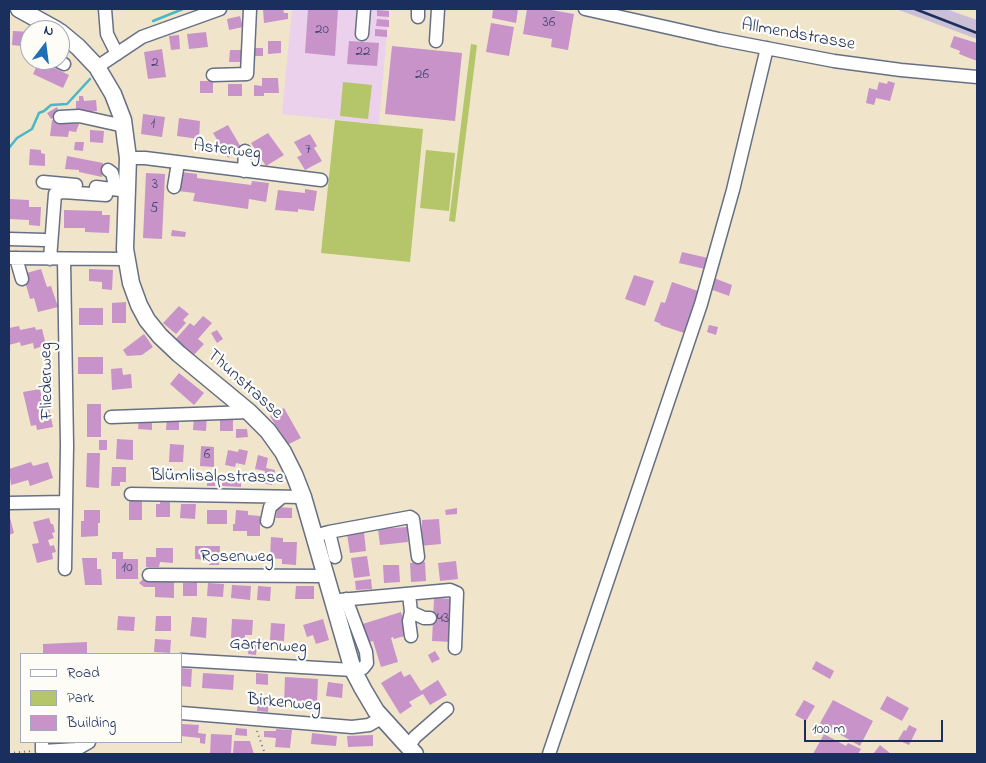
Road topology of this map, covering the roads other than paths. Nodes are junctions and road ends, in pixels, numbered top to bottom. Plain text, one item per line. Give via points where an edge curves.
1 (18, 9) edge
2 (105, 9) edge
3 (220, 9) edge
4 (250, 9) edge
5 (364, 9) edge
6 (438, 9) edge
7 (585, 9) edge
8 (639, 15) edge
9 (38, 20) edge
10 (362, 34) dead end
11 (70, 40) edge
12 (436, 41) dead end
13 (767, 48) junction
14 (117, 54) junction
15 (97, 67) junction
16 (213, 75) dead end
17 (977, 77) edge
18 (60, 116) dead end
19 (124, 126) junction
20 (246, 151) dead end
21 (128, 158) junction
22 (178, 163) junction
23 (108, 170) dead end
24 (244, 171) junction
25 (321, 180) dead end
26 (43, 182) dead end
27 (174, 187) dead end
28 (117, 192) junction
29 (9, 239) edge
30 (45, 240) dead end
31 (12, 258) edge
32 (50, 259) junction
33 (126, 259) junction
34 (64, 260) junction
35 (22, 278) dead end
36 (249, 412) junction
37 (111, 417) dead end
38 (131, 494) dead end
39 (303, 497) junction
40 (282, 498) junction
41 (66, 502) junction
42 (9, 503) edge
43 (410, 517) junction
44 (267, 520) dead end
45 (322, 534) junction
46 (411, 542) dead end
47 (335, 557) dead end
48 (418, 557) dead end
49 (65, 569) dead end
50 (149, 575) dead end
51 (326, 576) junction
52 (409, 594) junction
53 (339, 600) junction
54 (411, 612) junction
55 (430, 618) dead end
56 (411, 636) dead end
57 (455, 648) dead end
58 (182, 660) edge
59 (353, 670) junction
60 (447, 709) dead end
61 (182, 713) edge
62 (382, 718) junction
63 (87, 743) edge
64 (42, 746) edge
65 (411, 751) edge
66 (549, 754) edge

1 - 9 main road, Thunstrasse
2 - 14 street via 107,34
3 - 14 street via 152,32
4 - 16 street via 247,74
5 - 10 street
6 - 12 street
7 - 8 street, Allmendstrasse
8 - 13 street, Allmendstrasse
11 - 15 main road, Thunstrasse
13 - 17 street, Allmendstrasse via 867,66
13 - 66 street via 733,190 701,304
14 - 15 street
15 - 19 main road, Thunstrasse via 115,98
18 - 19 street via 79,116
19 - 21 main road, Thunstrasse
20 - 24 street
21 - 22 street, Asterweg
21 - 28 main road, Thunstrasse
22 - 24 street, Asterweg
22 - 27 street
23 - 28 street via 112,173
24 - 25 street, Asterweg
26 - 28 street
28 - 32 street via 55,194
28 - 33 main road, Thunstrasse
29 - 30 street
31 - 32 street
31 - 35 street
32 - 34 street
33 - 34 street
33 - 36 main road, Thunstrasse via 135,296 151,326 179,354
34 - 41 street, Fliederweg
36 - 37 street
36 - 39 main road, Thunstrasse via 283,452
38 - 40 street, Blümlisalpstrasse
39 - 40 street, Blümlisalpstrasse
39 - 45 main road, Thunstrasse
40 - 44 street via 270,507
41 - 42 street
41 - 49 street, Fliederweg
43 - 45 street
43 - 46 street
43 - 48 street via 413,519
45 - 47 street
45 - 51 main road, Thunstrasse
50 - 51 street, Rosenweg
51 - 53 main road, Thunstrasse
52 - 53 street
52 - 54 street
52 - 57 street via 450,590 457,593
53 - 59 main road, Thunstrasse
54 - 55 street
54 - 56 street
58 - 59 street, Gartenweg
59 - 62 main road, Thunstrasse
60 - 65 street via 415,737
61 - 62 street, Birkenweg via 352,727 368,726
62 - 65 main road, Thunstrasse
63 - 64 street via 77,749

